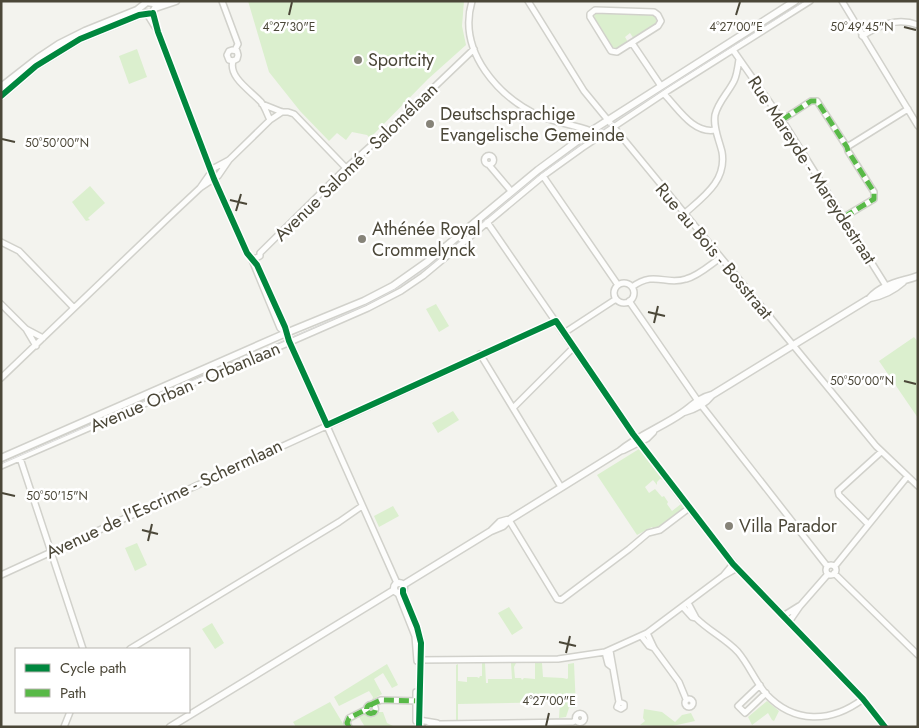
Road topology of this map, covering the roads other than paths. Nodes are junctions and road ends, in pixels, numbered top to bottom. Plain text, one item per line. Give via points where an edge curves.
1 (162, 1) edge
2 (176, 1) edge
3 (222, 1) edge
4 (472, 1) edge
5 (528, 1) edge
6 (796, 1) edge
7 (810, 1) edge
8 (842, 1) edge
9 (148, 7) edge
10 (918, 25) edge
11 (862, 36) junction
12 (632, 43) junction
13 (474, 49) junction
14 (733, 50) junction
15 (739, 59) junction
16 (661, 86) junction
17 (1, 87) edge
18 (664, 94) junction
19 (1, 96) edge
20 (262, 104) junction
21 (908, 109) junction
22 (282, 112) junction
23 (270, 120) junction
24 (607, 120) junction
25 (782, 120) junction
26 (918, 126) edge
27 (613, 128) junction
28 (715, 130) junction
29 (590, 131) junction
30 (580, 139) junction
31 (585, 146) junction
32 (847, 146) junction
33 (229, 160) junction
34 (489, 165) dead end
35 (346, 168) junction
36 (212, 171) junction
37 (543, 176) junction
38 (214, 179) junction
39 (200, 188) junction
40 (511, 191) junction
41 (684, 214) junction
42 (844, 217) junction
43 (488, 222) junction
44 (1, 242) edge
45 (720, 258) junction
46 (252, 260) junction
47 (918, 276) edge
48 (618, 285) junction
49 (632, 288) junction
50 (888, 289) junction
51 (616, 298) junction
52 (629, 302) junction
53 (1, 304) edge
54 (74, 308) junction
55 (556, 321) junction
56 (26, 328) junction
57 (286, 333) junction
58 (564, 334) junction
59 (43, 338) junction
60 (289, 342) junction
61 (793, 345) junction
62 (36, 346) junction
63 (574, 347) junction
64 (480, 354) junction
65 (1, 378) edge
66 (699, 403) junction
67 (513, 408) junction
68 (327, 425) junction
69 (638, 440) junction
70 (881, 452) junction
71 (1, 458) edge
72 (20, 458) junction
73 (1, 466) edge
74 (907, 477) junction
75 (918, 486) edge
76 (561, 487) junction
77 (362, 506) junction
78 (689, 508) junction
79 (508, 520) junction
80 (868, 524) junction
81 (52, 550) junction
82 (735, 566) junction
83 (827, 566) junction
84 (835, 566) junction
85 (831, 574) junction
86 (1, 575) edge
87 (399, 588) junction
88 (688, 603) junction
89 (800, 606) junction
90 (683, 607) junction
91 (783, 616) junction
92 (696, 618) junction
93 (789, 622) junction
94 (645, 635) junction
95 (83, 648) edge
96 (132, 648) edge
97 (607, 651) junction
98 (918, 655) edge
99 (418, 660) junction
100 (760, 685) junction
101 (766, 693) junction
102 (861, 696) junction
103 (686, 699) dead end
104 (384, 701) junction
105 (418, 701) junction
106 (619, 702) dead end
107 (369, 707) junction
108 (70, 713) edge
109 (576, 720) dead end
110 (440, 724) junction
111 (417, 725) edge
112 (64, 727) edge
113 (170, 727) edge
114 (349, 727) edge
115 (428, 727) edge
116 (885, 727) edge

1 - 9 street
2 - 9 street
3 - 20 street via 238,44 235,50 238,55 231,66 234,74
4 - 13 street via 469,21
5 - 24 street, Rue au Bois - Bosstraat via 574,76
6 - 16 street, Avenue Orban - Orbanlaan
7 - 14 street, Avenue Orban - Orbanlaan
8 - 11 street
9 - 17 street via 59,44
9 - 19 street via 80,38 36,66
9 - 36 street
10 - 11 street via 905,21 891,22
11 - 21 street
12 - 12 street via 660,24 657,13 592,11 590,17 611,51 617,52
12 - 16 street
13 - 29 street via 485,70 507,96 544,117
13 - 35 street, Avenue Salomé - Salomélaan
14 - 15 street, Rue Mareyde - Mareydestraat
14 - 18 street, Avenue Orban - Orbanlaan
15 - 25 street, Rue Mareyde - Mareydestraat
15 - 28 street via 735,79 717,108
16 - 24 street, Avenue Orban - Orbanlaan
18 - 27 street, Avenue Orban - Orbanlaan
18 - 28 street via 695,126
20 - 22 street
20 - 23 street
21 - 26 street
21 - 32 street
22 - 23 street
22 - 35 street via 294,114
23 - 33 street
24 - 27 street, Rue au Bois - Bosstraat
24 - 29 street, Avenue Orban - Orbanlaan
25 - 32 street via 810,101 818,101
25 - 42 street, Rue Mareyde - Mareydestraat
27 - 31 street, Avenue Orban - Orbanlaan
27 - 41 street, Rue au Bois - Bosstraat
28 - 41 street via 722,152 721,174 706,195
29 - 30 street, Avenue Orban - Orbanlaan
30 - 31 street
30 - 40 street, Avenue Orban - Orbanlaan
31 - 37 street, Avenue Orban - Orbanlaan
32 - 42 street via 875,196
33 - 36 street
33 - 38 street
34 - 40 street
35 - 46 street, Avenue Salomé - Salomélaan
36 - 38 street
36 - 39 street
37 - 43 street, Avenue Orban - Orbanlaan
37 - 48 street
38 - 39 street
38 - 46 street
39 - 54 street
40 - 57 street, Avenue Orban - Orbanlaan via 427,262 392,286
41 - 45 street, Rue au Bois - Bosstraat
42 - 50 street, Rue Mareyde - Mareydestraat
43 - 55 street
43 - 60 street, Avenue Orban - Orbanlaan via 423,276 401,290
44 - 54 street via 18,251
45 - 49 street via 686,279 651,278
45 - 61 street, Rue au Bois - Bosstraat
46 - 57 street
47 - 50 street
48 - 49 street via 624,283
48 - 51 street via 614,293
49 - 52 street via 633,296
50 - 61 street
51 - 52 street via 622,303
51 - 58 street
52 - 66 street
53 - 56 street
54 - 59 street
55 - 58 street
55 - 64 street, Avenue de l'Escrime - Schermlaan
56 - 59 street
56 - 62 street
57 - 60 street
57 - 71 street, Avenue Orban - Orbanlaan
58 - 63 street
59 - 62 street
60 - 68 street
60 - 72 street, Avenue Orban - Orbanlaan
61 - 66 street
61 - 70 street, Rue au Bois - Bosstraat
62 - 65 street
63 - 67 street
63 - 69 street
64 - 67 street
64 - 68 street, Avenue de l'Escrime - Schermlaan
66 - 69 street
66 - 83 street
67 - 76 street
68 - 77 street
68 - 81 street, Avenue de l'Escrime - Schermlaan
69 - 76 street
69 - 78 street
70 - 74 street, Rue au Bois - Bosstraat
70 - 80 street via 838,491
72 - 73 street, Avenue Orban - Orbanlaan
72 - 81 street
74 - 75 street, Rue au Bois - Bosstraat
74 - 80 street
76 - 79 street
77 - 87 street
77 - 96 street
78 - 79 street via 660,530 648,533 561,600
78 - 82 street
79 - 87 street
80 - 84 street
81 - 86 street, Avenue de l'Escrime - Schermlaan
81 - 95 street
82 - 88 street
82 - 91 street
83 - 84 street
83 - 85 street via 826,570
84 - 85 street via 836,570
85 - 89 street
85 - 98 street
87 - 99 street via 420,635
87 - 113 street
88 - 90 street
88 - 92 street
89 - 91 street
89 - 93 street
90 - 92 street
90 - 94 street
91 - 93 street
92 - 100 street via 736,650
93 - 102 street
94 - 97 street
94 - 103 street via 649,646 654,648 679,682
97 - 99 street via 558,659
97 - 106 street
99 - 105 street
100 - 101 street
100 - 101 street via 738,706 744,713
101 - 102 street via 789,711 811,717 832,716
102 - 116 street
104 - 105 street
104 - 107 street via 377,700
104 - 107 street via 374,712 371,713
105 - 111 street
107 - 114 street via 349,718
108 - 112 street
109 - 110 street
110 - 111 street
110 - 115 street

